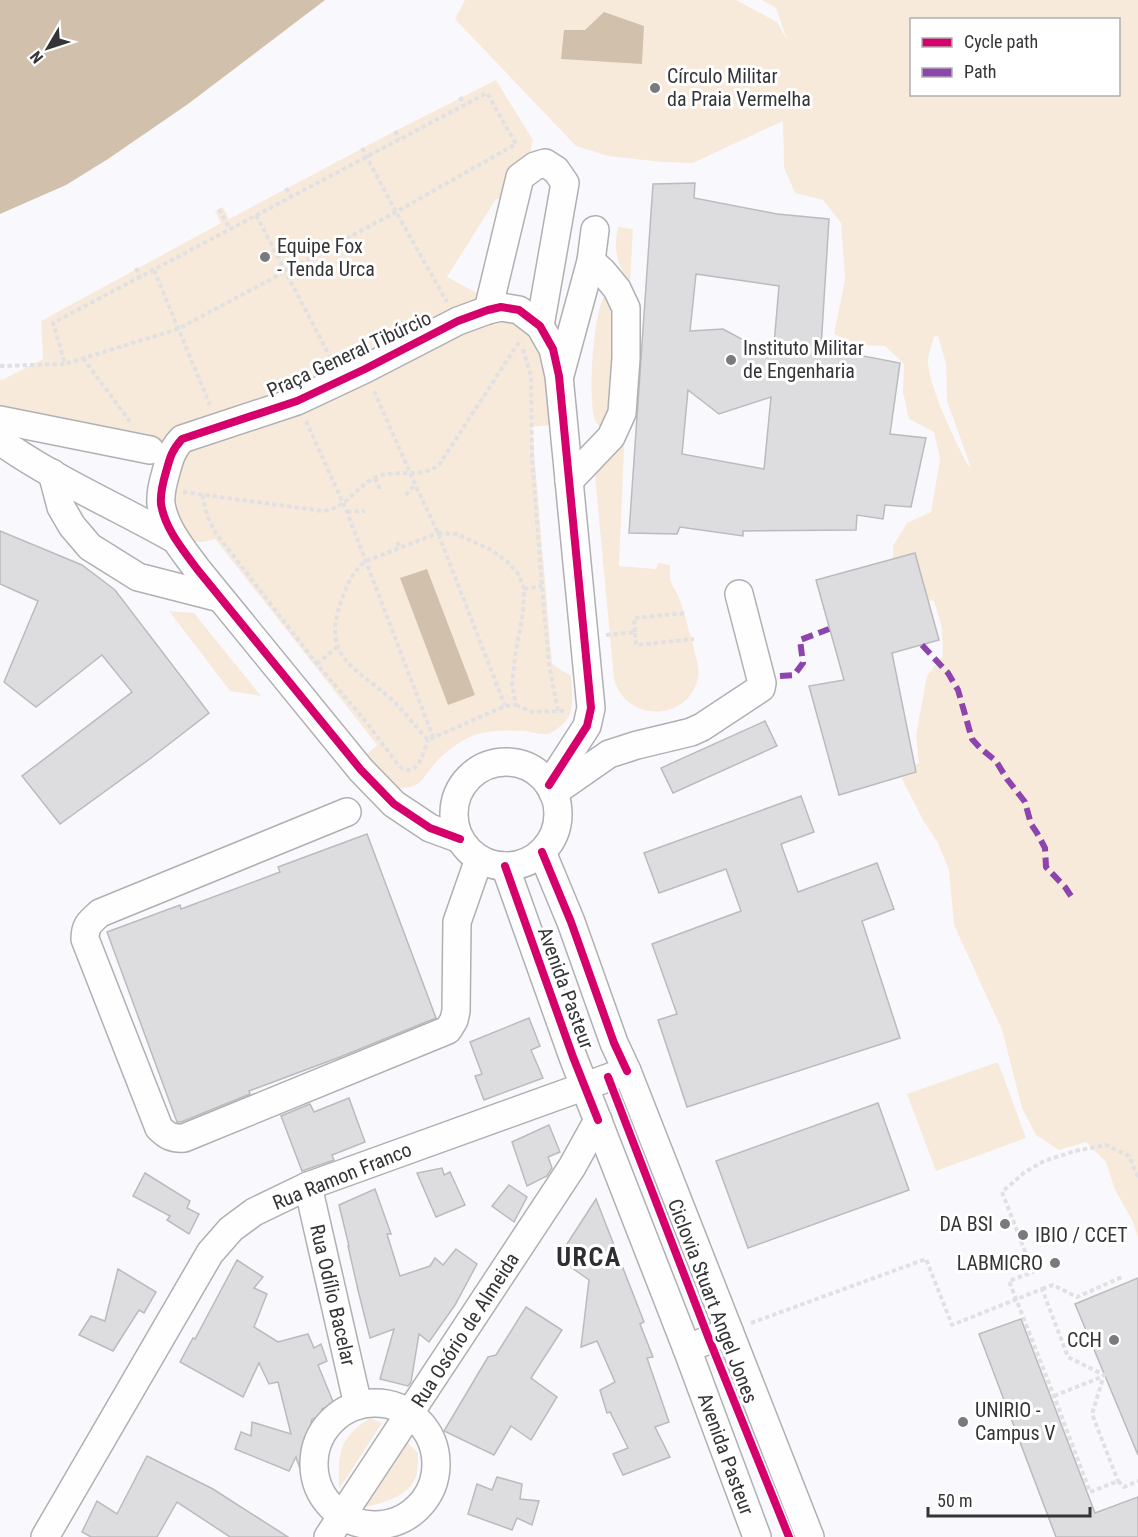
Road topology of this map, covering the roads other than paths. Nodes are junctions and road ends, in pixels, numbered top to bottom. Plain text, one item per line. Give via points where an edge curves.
1 (595, 230) dead end
2 (591, 261) junction
3 (488, 310) junction
4 (531, 329) junction
5 (560, 376) junction
6 (0, 420) edge
7 (0, 441) edge
8 (150, 450) road end
9 (52, 473) junction
10 (569, 481) junction
11 (176, 540) junction
12 (739, 594) dead end
13 (220, 598) junction
14 (551, 789) junction
15 (347, 812) dead end
16 (460, 839) junction
17 (542, 852) junction
18 (479, 859) junction
19 (505, 866) junction
20 (627, 1071) junction
21 (585, 1085) junction
22 (598, 1120) junction
23 (308, 1186) junction
24 (729, 1331) junction
25 (687, 1349) junction
26 (358, 1405) junction
27 (410, 1414) junction
28 (335, 1526) edge
29 (390, 1531) edge
30 (45, 1537) edge
31 (757, 1537) edge
32 (810, 1537) edge

1 - 2 street
2 - 5 street
2 - 10 street via 617,289 626,308 622,413 611,436
3 - 4 street, Praça General Tibúrcio via 519,310
3 - 4 street via 520,177 545,163 556,170 564,183
3 - 11 street, Praça General Tibúrcio via 297,401 182,439 169,459 161,504
4 - 5 street via 553,349
5 - 10 street
6 - 8 street
7 - 9 street
9 - 11 street
9 - 13 street via 61,507 90,547 138,577
10 - 14 street via 591,708 587,726
11 - 13 street, Praça General Tibúrcio
12 - 14 street via 761,688 702,727 609,754
13 - 16 street, Praça General Tibúrcio via 361,770 394,804 430,828
14 - 16 street via 537,772 521,764 503,761 486,765 471,774 454,805
14 - 17 street via 558,818
15 - 18 street via 100,914 85,928 85,939 159,1128 167,1136 184,1138 448,1030 456,1011 457,922
16 - 18 street, Praça General Tibúrcio
17 - 19 street via 531,860
17 - 20 street, Avenida Pasteur
18 - 19 street
19 - 21 street, Avenida Pasteur
20 - 21 street, Rua Ramon Franco
20 - 24 street, Avenida Pasteur
21 - 22 street, Avenida Pasteur
21 - 23 street, Rua Ramon Franco
22 - 25 street, Avenida Pasteur
22 - 27 street, Rua Osório de Almeida via 572,1167
23 - 26 street, Rua Odílio Bacelar
23 - 30 street, Rua Ramon Franco via 254,1212 231,1229 210,1253
24 - 25 street
24 - 32 street, Avenida Pasteur
25 - 31 street, Avenida Pasteur
26 - 27 street via 385,1404
26 - 28 street via 328,1423 314,1455 318,1489
27 - 28 street, Rua Osório de Almeida
27 - 29 street via 434,1446 433,1486 422,1504
28 - 29 street via 364,1525

